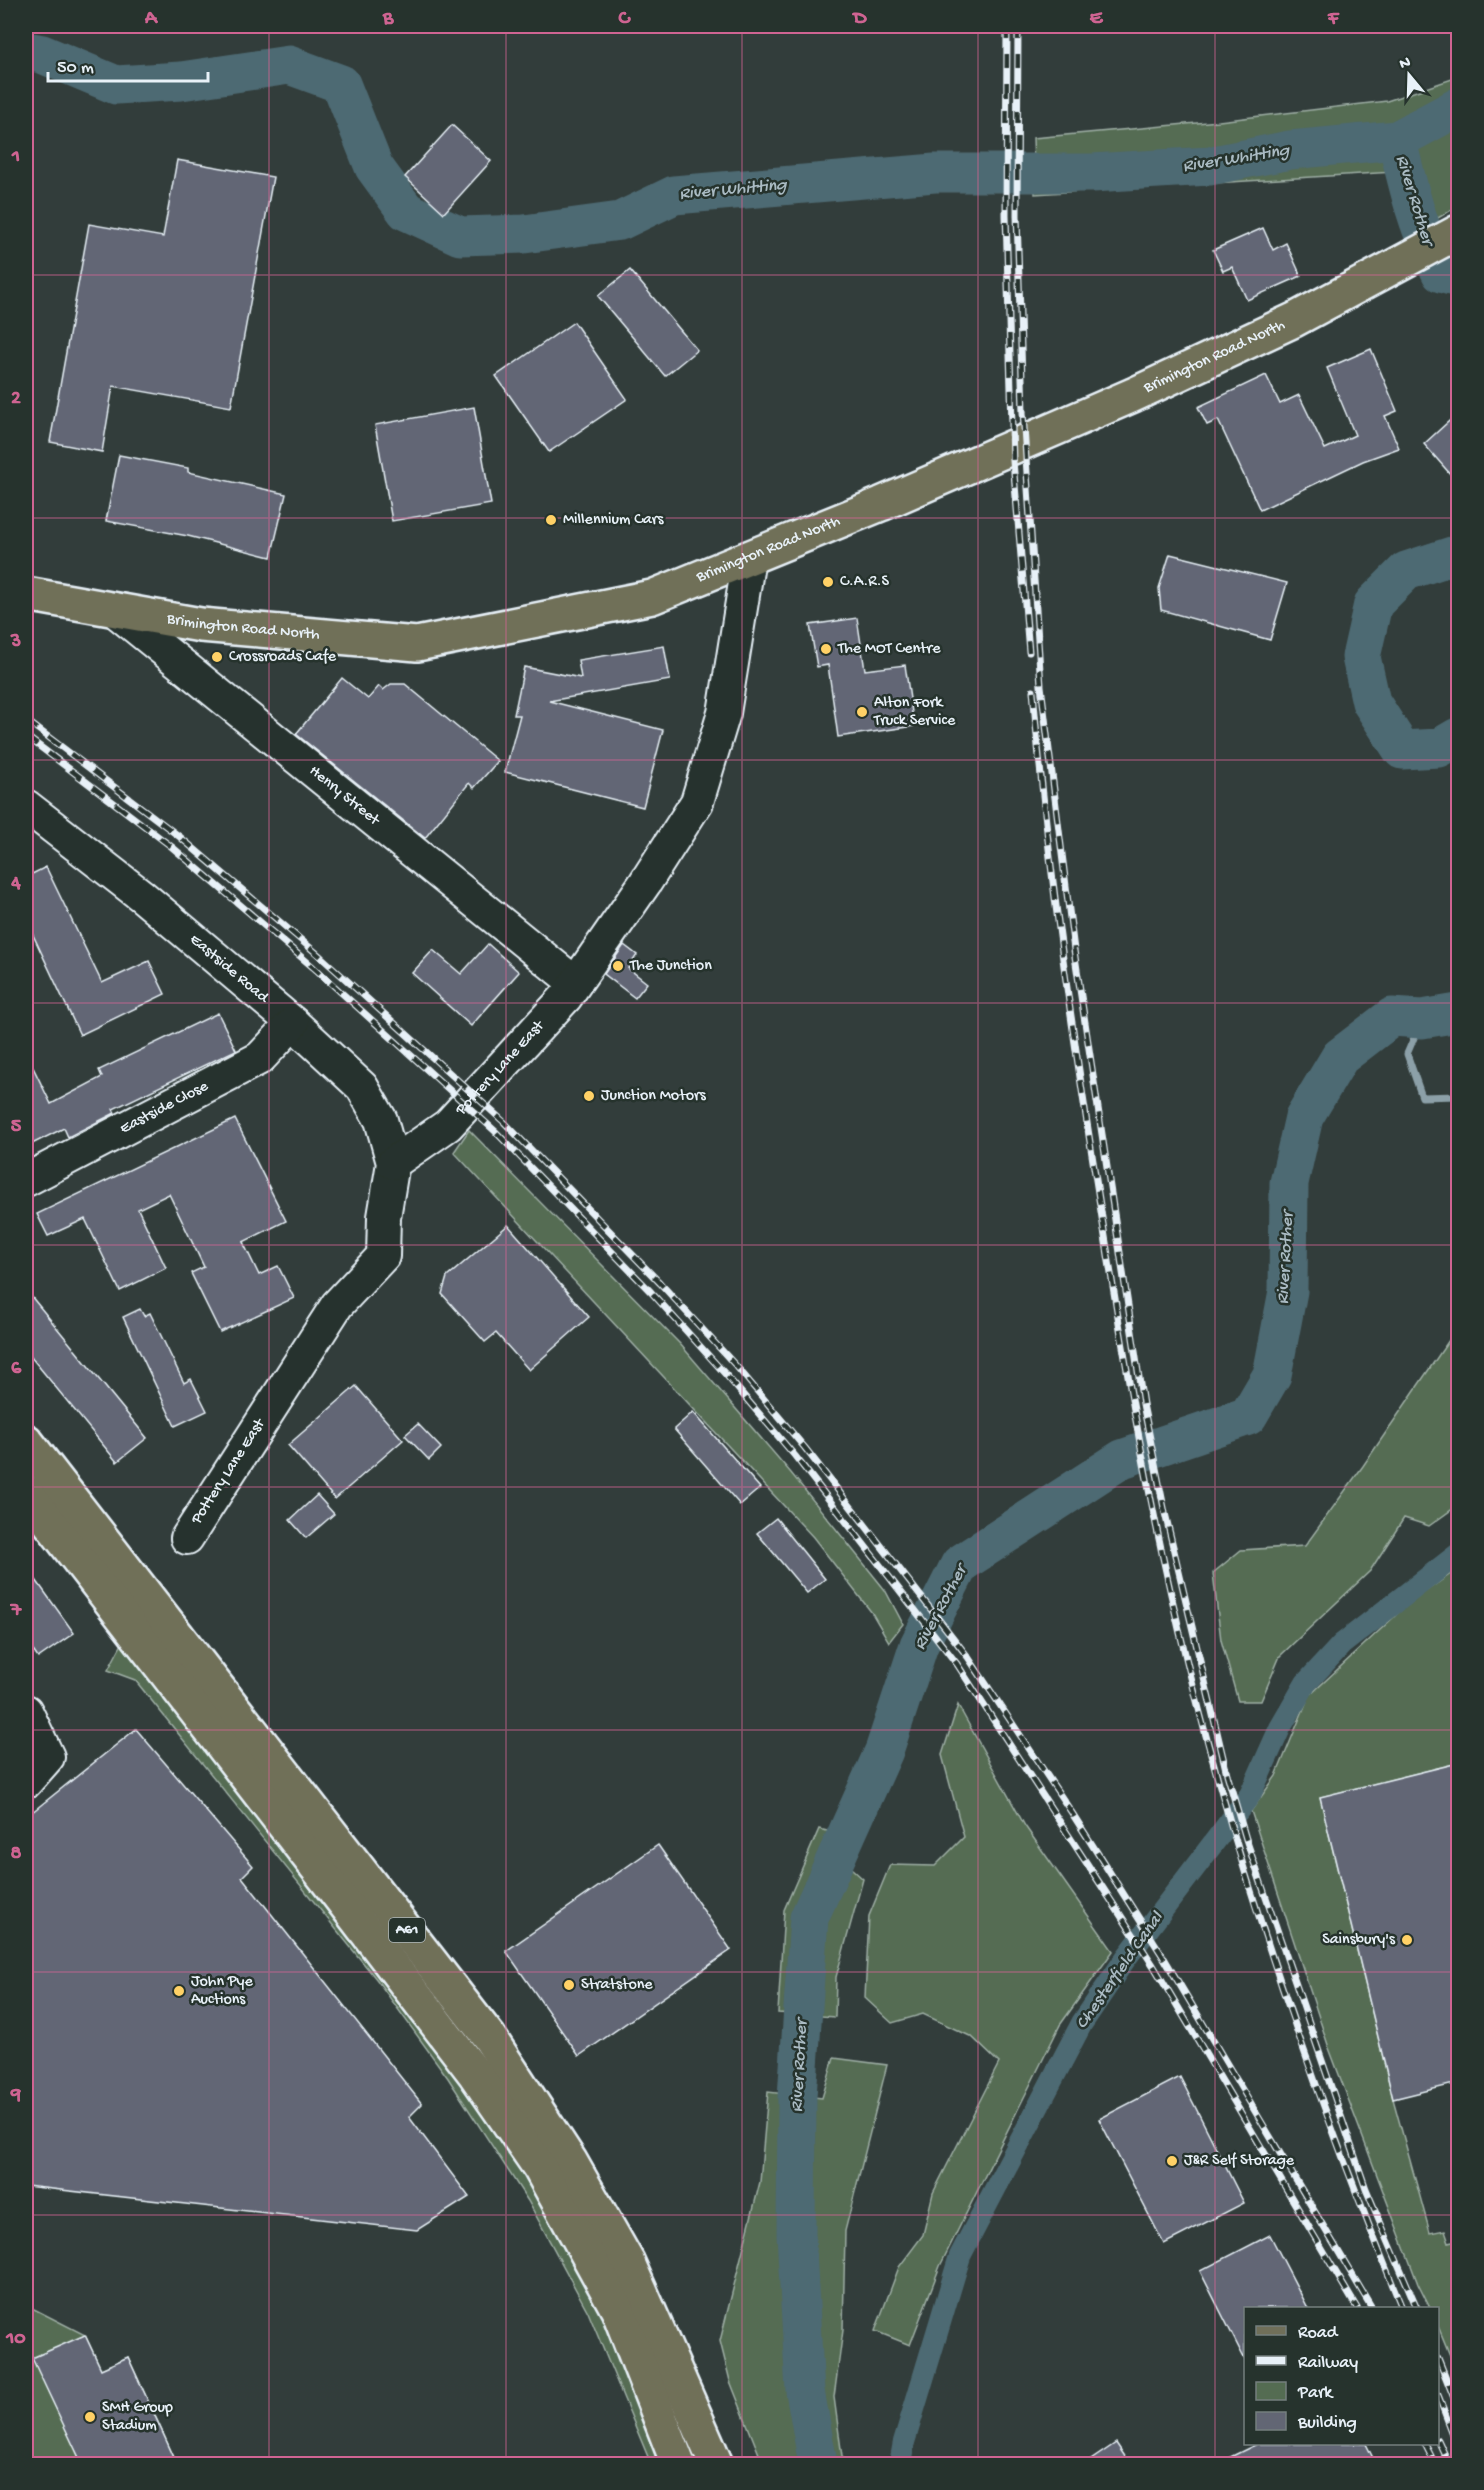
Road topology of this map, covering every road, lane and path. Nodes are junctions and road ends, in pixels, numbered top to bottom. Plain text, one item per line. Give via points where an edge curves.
1 (1451, 237) edge
2 (748, 558) junction
3 (26, 594) edge
4 (113, 609) junction
5 (26, 806) edge
6 (574, 982) junction
7 (293, 1023) junction
8 (393, 1163) junction
9 (26, 1180) edge
10 (26, 1441) edge
11 (26, 1492) edge
12 (187, 1538) dead end
13 (26, 1711) edge
14 (26, 1782) edge
15 (678, 2464) edge
16 (716, 2464) edge

1 - 2 main road, Brimington Road North via 1294,320 1133,395
2 - 4 main road, Brimington Road North via 652,597 417,644 201,625
2 - 6 street, Pottery Lane East via 724,713 697,802
3 - 4 main road, Brimington Road North
4 - 6 street, Henry Street
5 - 7 street, Eastside Road via 142,896
6 - 8 street, Pottery Lane East via 566,997 448,1125
7 - 8 street, Eastside Road via 362,1087 381,1120
7 - 9 street, Eastside Close via 260,1059
8 - 12 street, Pottery Lane East via 384,1217 383,1256 337,1305
10 - 16 main road, A61 via 489,2037 570,2161 628,2263
11 - 15 main road, A61 via 475,2074 540,2168 618,2310
13 - 14 street via 48,1757

